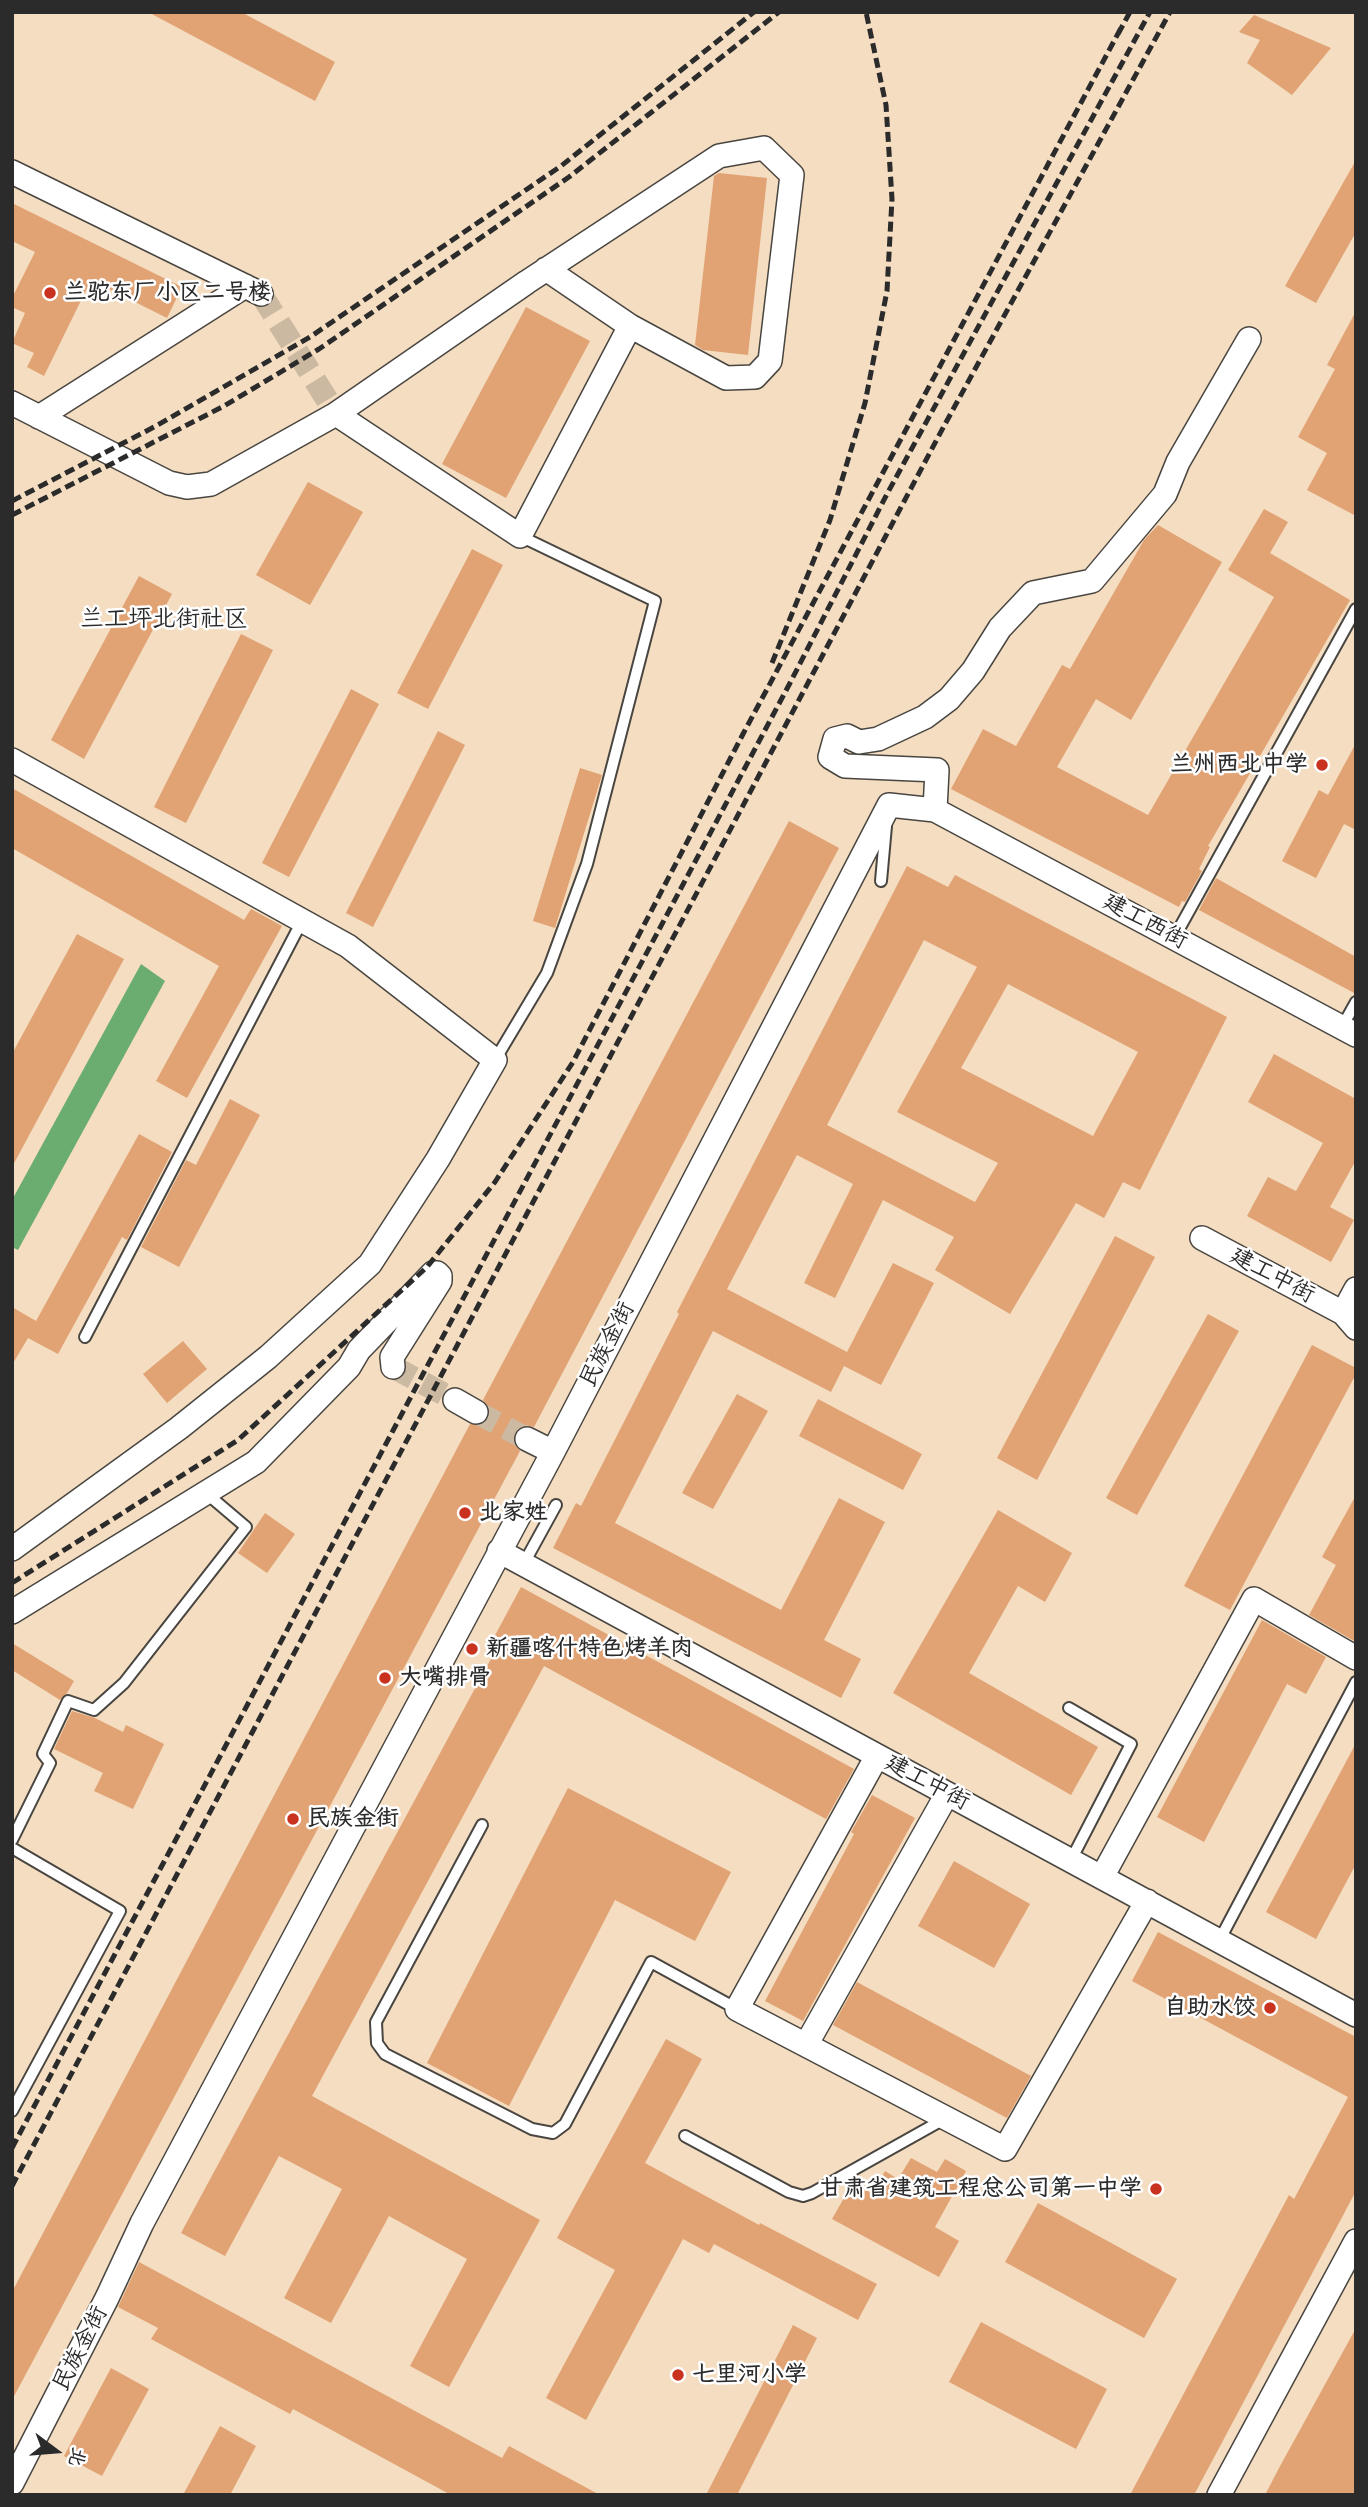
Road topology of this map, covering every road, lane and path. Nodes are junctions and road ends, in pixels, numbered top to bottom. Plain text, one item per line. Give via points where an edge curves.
1 (12, 172) edge
2 (546, 269) junction
3 (630, 326) junction
4 (1249, 339) dead end
5 (12, 403) edge
6 (336, 414) junction
7 (39, 417) junction
8 (520, 536) junction
9 (1356, 609) edge
10 (12, 760) edge
11 (888, 805) junction
12 (934, 810) junction
13 (881, 881) dead end
14 (302, 921) junction
15 (1174, 938) junction
16 (1356, 1002) edge
17 (1349, 1031) edge
18 (495, 1060) junction
19 (1202, 1238) dead end
20 (1356, 1289) edge
21 (1349, 1321) edge
22 (85, 1337) dead end
23 (393, 1367) dead end
24 (455, 1400) tunnel mouth
25 (476, 1412) tunnel mouth
26 (527, 1439) tunnel mouth
27 (553, 1452) junction
28 (206, 1493) junction
29 (556, 1505) dead end
30 (12, 1549) edge
31 (499, 1551) junction
32 (523, 1565) junction
33 (12, 1612) edge
34 (1356, 1658) edge
35 (1356, 1682) edge
36 (1069, 1709) dead end
37 (877, 1756) junction
38 (947, 1794) junction
39 (482, 1825) dead end
40 (12, 1840) edge
41 (12, 1847) edge
42 (1071, 1860) junction
43 (1102, 1877) junction
44 (1147, 1901) junction
45 (1219, 1941) junction
46 (1353, 2008) edge
47 (737, 2009) junction
48 (806, 2045) junction
49 (12, 2111) edge
50 (946, 2118) junction
51 (685, 2136) dead end
52 (1356, 2241) edge
53 (12, 2483) edge
54 (1220, 2495) edge

1 - 7 street via 253,290
2 - 3 street
2 - 3 street via 719,156 764,148 792,175 770,361 755,377 726,379
2 - 6 street
3 - 8 street
4 - 12 street via 1178,462 1165,494 1092,580 1034,593 1000,628 949,699 925,717 878,739 859,742 847,736 835,740 830,757 845,766 937,770
5 - 7 street
6 - 7 street via 211,484 187,487 169,483
6 - 8 street
8 - 18 lane via 655,601 587,864 547,973
9 - 15 lane
10 - 14 street
11 - 12 street
11 - 13 lane
11 - 27 street, 民族金街
12 - 15 street, 建工西街
14 - 18 street via 348,946
14 - 22 lane
15 - 17 street, 建工西街
16 - 17 lane
18 - 30 street via 370,1264 268,1357 179,1428
19 - 21 street, 建工中街
20 - 21 street, 建工中街
23 - 28 street via 392,1357 440,1281 437,1273 256,1462
24 - 25 street
26 - 27 street
27 - 31 street, 民族金街
28 - 33 street
28 - 40 lane via 246,1527 124,1683 94,1710 68,1701 43,1754 50,1763
29 - 32 lane
31 - 32 street, 建工中街
31 - 53 street, 民族金街 via 142,2223
32 - 37 street, 建工中街
34 - 43 street via 1254,1599
35 - 45 lane
36 - 42 lane via 1131,1744
37 - 38 street, 建工中街
37 - 47 street
38 - 42 street, 建工中街
38 - 48 street
39 - 47 lane via 376,2022 377,2043 386,2054 532,2129 553,2133 565,2124 651,1962
41 - 49 lane via 120,1911
42 - 43 street, 建工中街
43 - 44 street, 建工中街
44 - 45 street, 建工中街
44 - 50 street via 1005,2149
45 - 46 street, 建工中街
47 - 48 street
48 - 50 street
50 - 51 lane via 803,2196
52 - 54 street

